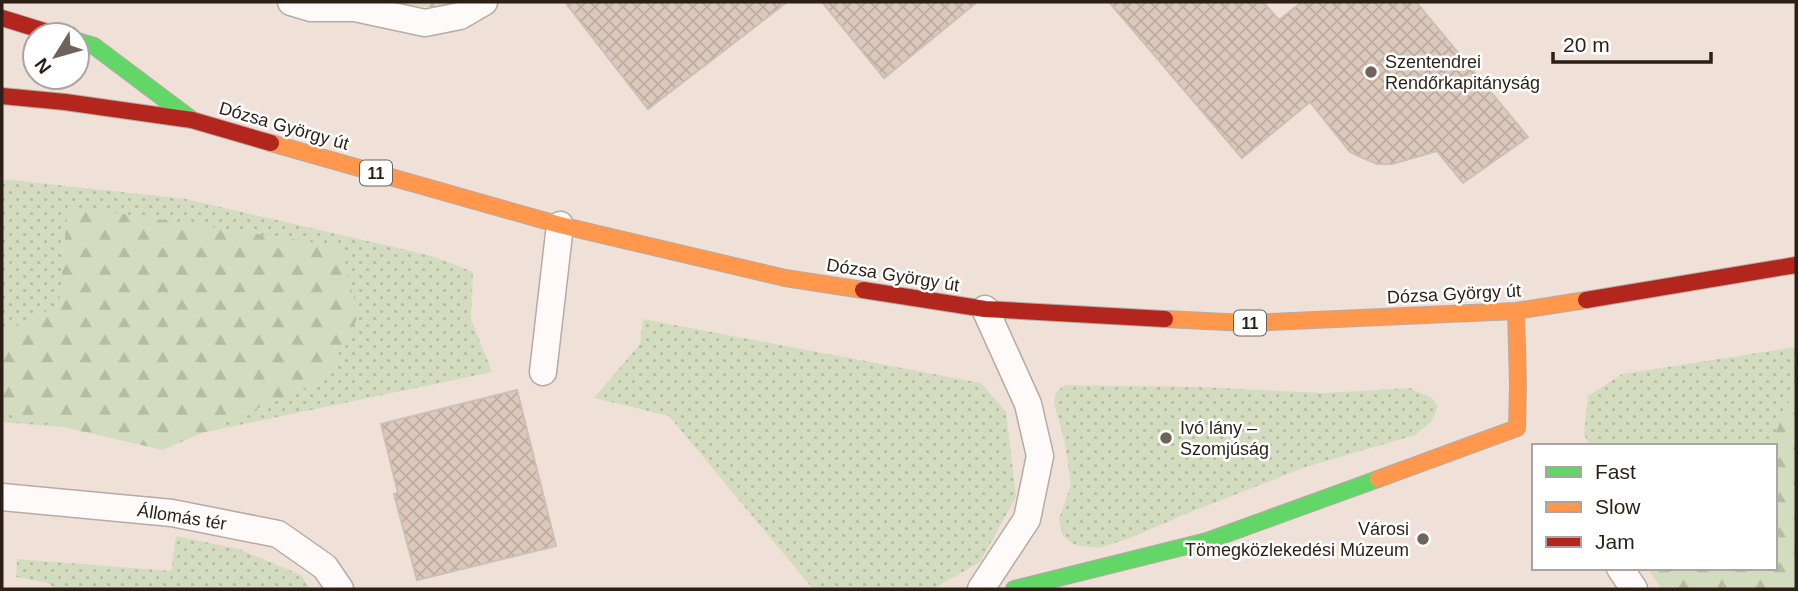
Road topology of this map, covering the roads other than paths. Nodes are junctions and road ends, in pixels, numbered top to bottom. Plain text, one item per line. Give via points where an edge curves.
1 (291, 2) edge
2 (484, 2) edge
3 (2, 18) edge
4 (21, 24) edge
5 (91, 45) edge
6 (2, 96) edge
7 (192, 120) junction
8 (560, 225) junction
9 (1796, 265) edge
10 (985, 309) junction
11 (1516, 311) junction
12 (543, 372) dead end
13 (1525, 437) edge
14 (2, 497) edge
15 (1621, 570) edge
16 (340, 589) edge
17 (981, 589) edge
18 (1014, 589) edge
19 (1634, 589) edge

1 - 2 lane via 311,8 355,8 425,23 460,16
3 - 4 main road
5 - 7 main road
6 - 7 main road, Dózsa György út / 11
7 - 8 main road, Dózsa György út / 11
8 - 10 main road, Dózsa György út / 11 via 785,278
8 - 12 lane
9 - 11 main road, Dózsa György út / 11
10 - 11 main road, Dózsa György út / 11 via 1247,323
10 - 17 lane via 1028,404 1040,456 1027,519
11 - 13 main road
13 - 18 main road via 1207,541
14 - 16 lane, Állomás tér via 172,513 278,534 325,567
15 - 19 lane

